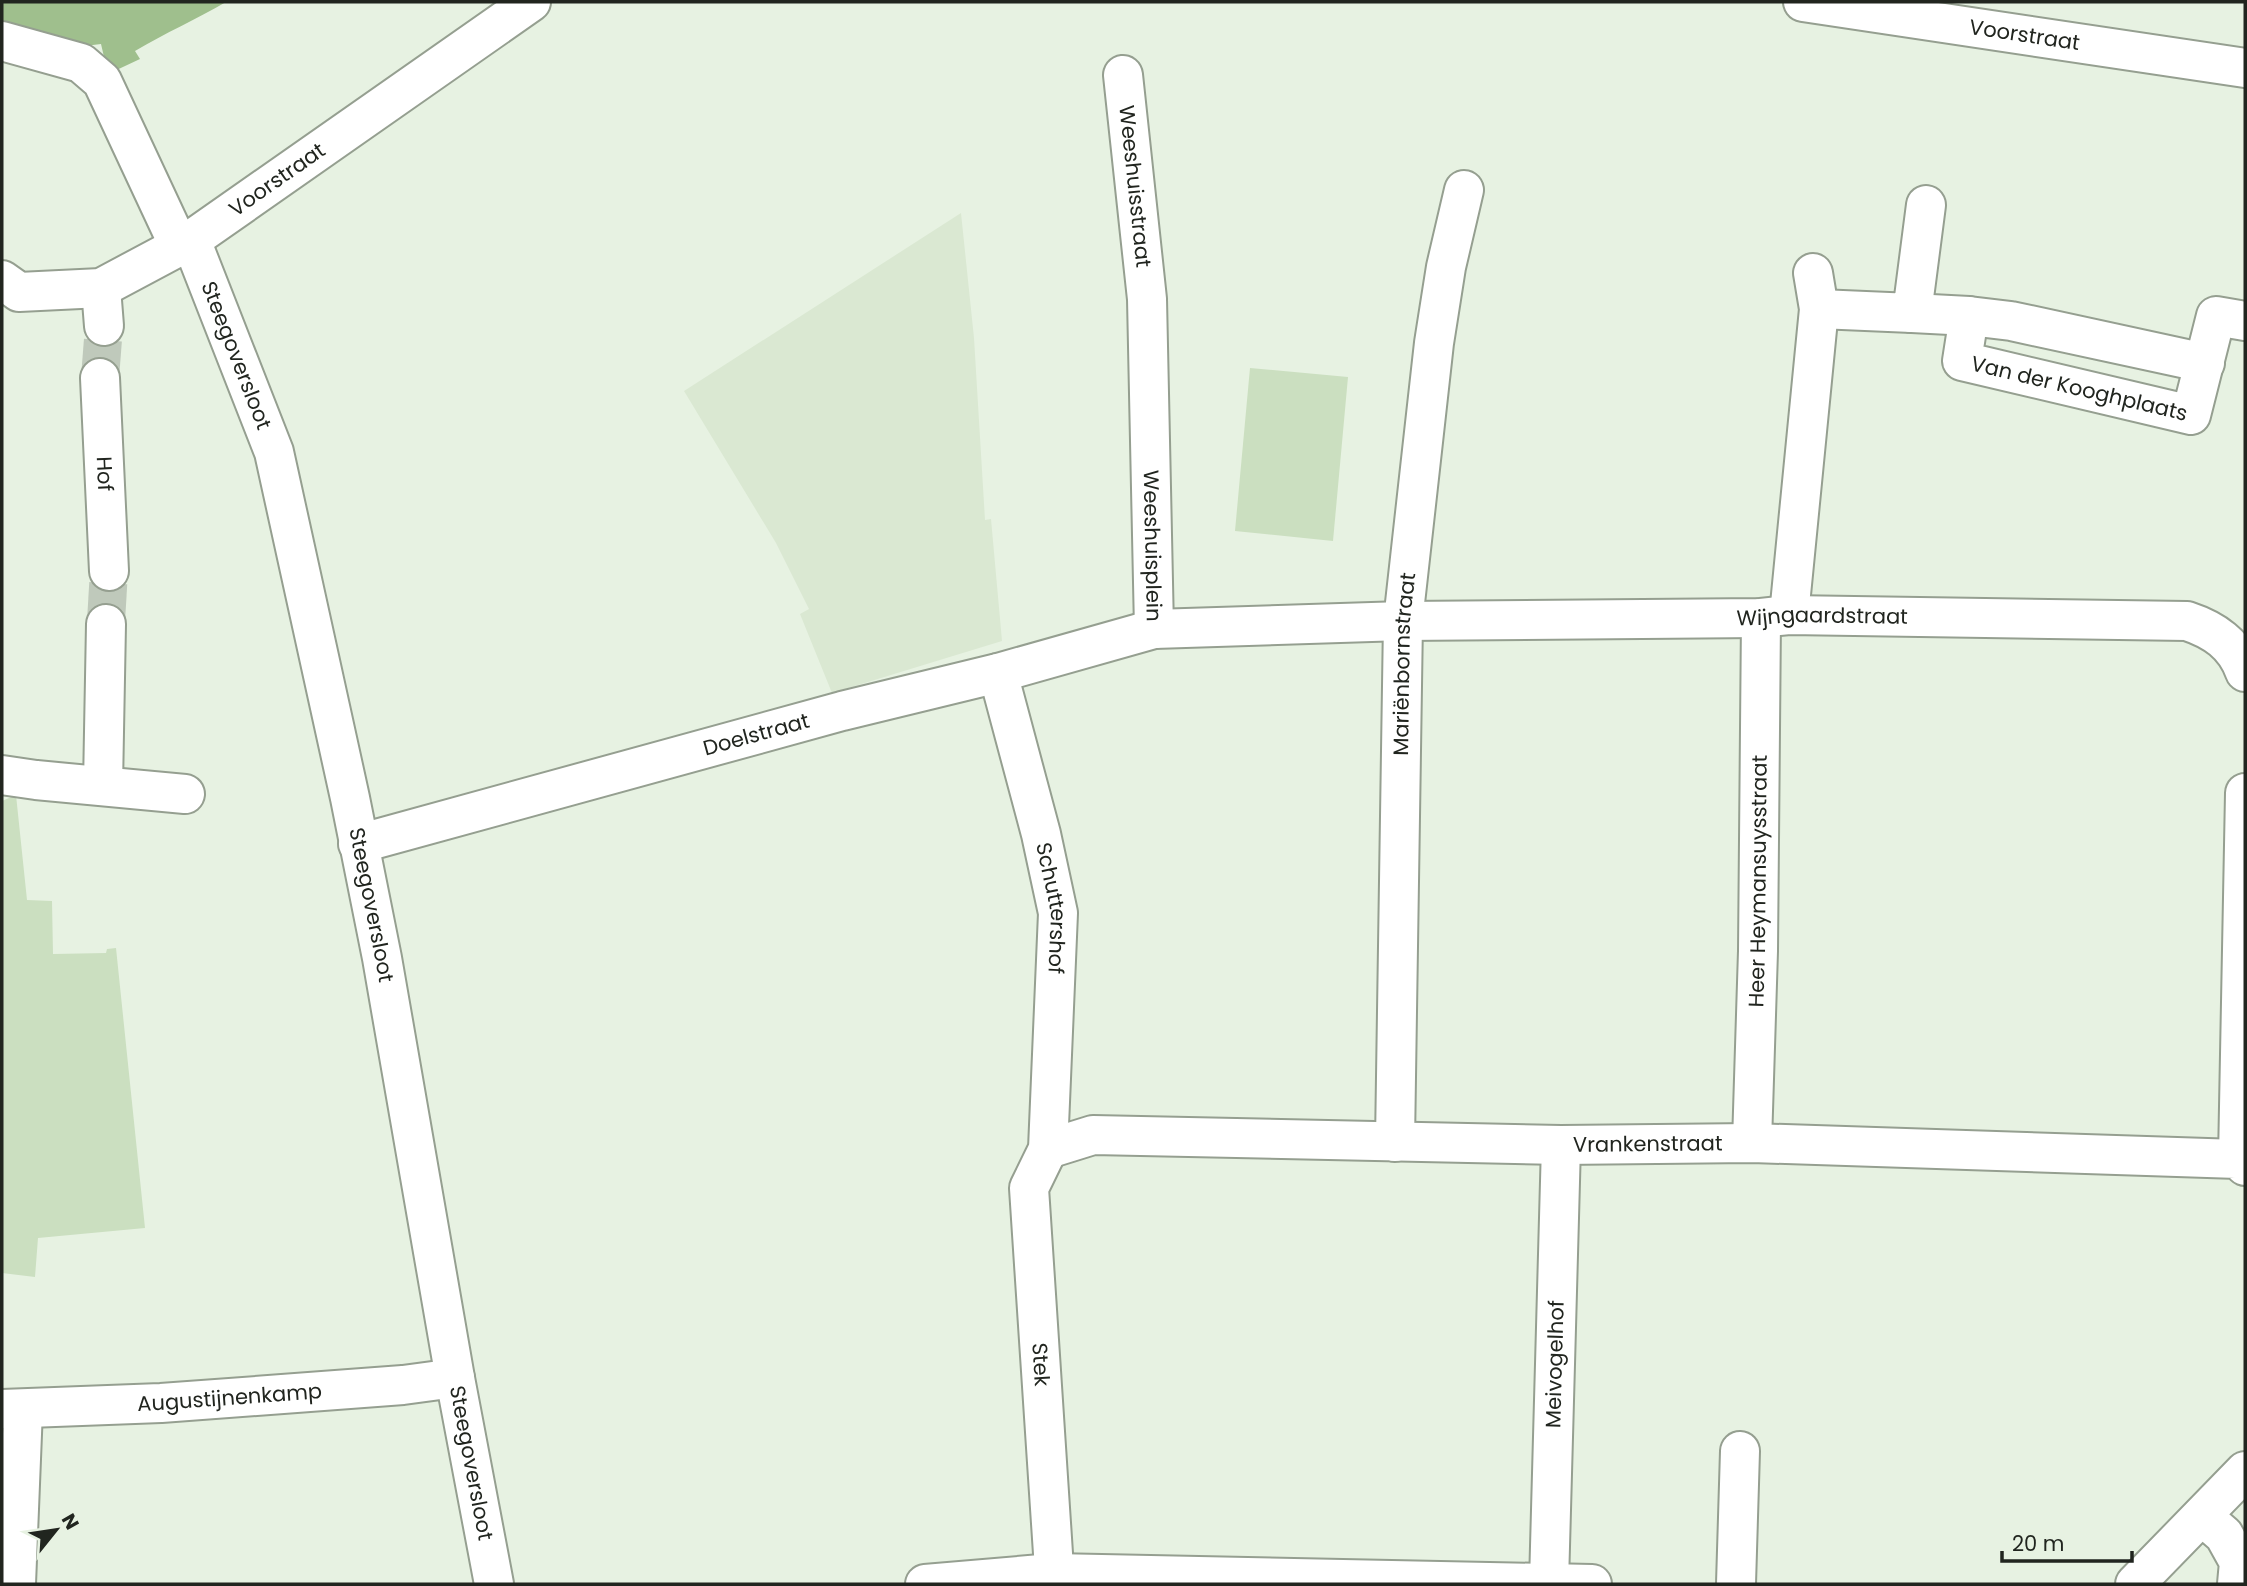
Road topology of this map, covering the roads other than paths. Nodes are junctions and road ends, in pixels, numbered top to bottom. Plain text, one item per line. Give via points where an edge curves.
1 (531, 2) edge
2 (1803, 2) edge
3 (2, 41) edge
4 (2245, 68) edge
5 (1123, 75) dead end
6 (1464, 190) dead end
7 (1926, 205) dead end
8 (185, 243) junction
9 (2, 280) edge
10 (101, 288) junction
11 (1147, 299) joint
12 (1912, 313) junction
13 (1969, 316) junction
14 (2245, 321) edge
15 (104, 326) tunnel mouth
16 (2205, 363) junction
17 (100, 378) tunnel mouth
18 (109, 571) tunnel mouth
19 (1774, 617) junction
20 (1403, 621) junction
21 (106, 624) tunnel mouth
22 (1154, 629) junction
23 (2241, 655) edge
24 (998, 673) junction
25 (19, 778) edge
26 (103, 786) junction
27 (185, 793) dead end
28 (2245, 793) edge
29 (358, 844) junction
30 (1395, 1142) junction
31 (1752, 1143) junction
32 (1561, 1145) junction
33 (1048, 1149) junction
34 (2242, 1163) edge
35 (455, 1378) junction
36 (12, 1409) edge
37 (1740, 1451) dead end
38 (2245, 1471) edge
39 (2202, 1517) junction
40 (2238, 1543) edge
41 (1054, 1578) edge
42 (1313, 1581) edge
43 (1549, 1583) edge
44 (16, 1584) edge
45 (494, 1584) edge
46 (925, 1584) edge
47 (1592, 1584) edge
48 (1736, 1584) edge
49 (2135, 1584) edge
50 (2236, 1584) edge

1 - 8 street, Voorstraat
2 - 4 street, Voorstraat
3 - 8 street, Steegoversloot via 81,63 102,80
5 - 11 street, Weeshuisstraat
6 - 20 street, Mariënbornstraat via 1434,343
7 - 12 street
8 - 10 street, Voorstraat
8 - 29 street, Steegoversloot via 274,452
9 - 10 street, Voorstraat via 19,292
10 - 15 street
11 - 22 street, Weeshuisplein
12 - 13 street
12 - 19 street, Heer Heymansuysstraat via 1816,291
13 - 16 street
13 - 16 street, Van der Kooghplaats via 1962,361 2191,415
14 - 16 street, Van der Kooghplaats via 2216,316
17 - 18 street, Hof
19 - 20 street, Wijngaardstraat
19 - 23 street, Wijngaardstraat via 2187,621 2205,626
19 - 31 street, Heer Heymansuysstraat
20 - 22 street, Weeshuisplein
20 - 30 street, Mariënbornstraat via 1415,747 1411,1015
21 - 26 street
22 - 24 street, Doelstraat
24 - 29 street, Doelstraat via 842,711
24 - 33 street, Schuttershof via 1058,912
25 - 26 street
26 - 27 street
28 - 34 street
29 - 35 street, Steegoversloot
30 - 32 street, Vrankenstraat
30 - 33 street, Vrankenstraat via 1093,1135
31 - 32 street, Vrankenstraat
31 - 34 street, Vrankenstraat
32 - 43 street, Meivogelhof
33 - 41 street, Stek via 1029,1188
35 - 36 street, Augustijnenkamp via 175,1402
35 - 45 street, Steegoversloot
36 - 44 street
37 - 48 street
38 - 39 street
39 - 40 street
39 - 49 street
40 - 50 street
41 - 42 street
41 - 46 street
42 - 43 street
43 - 47 street

